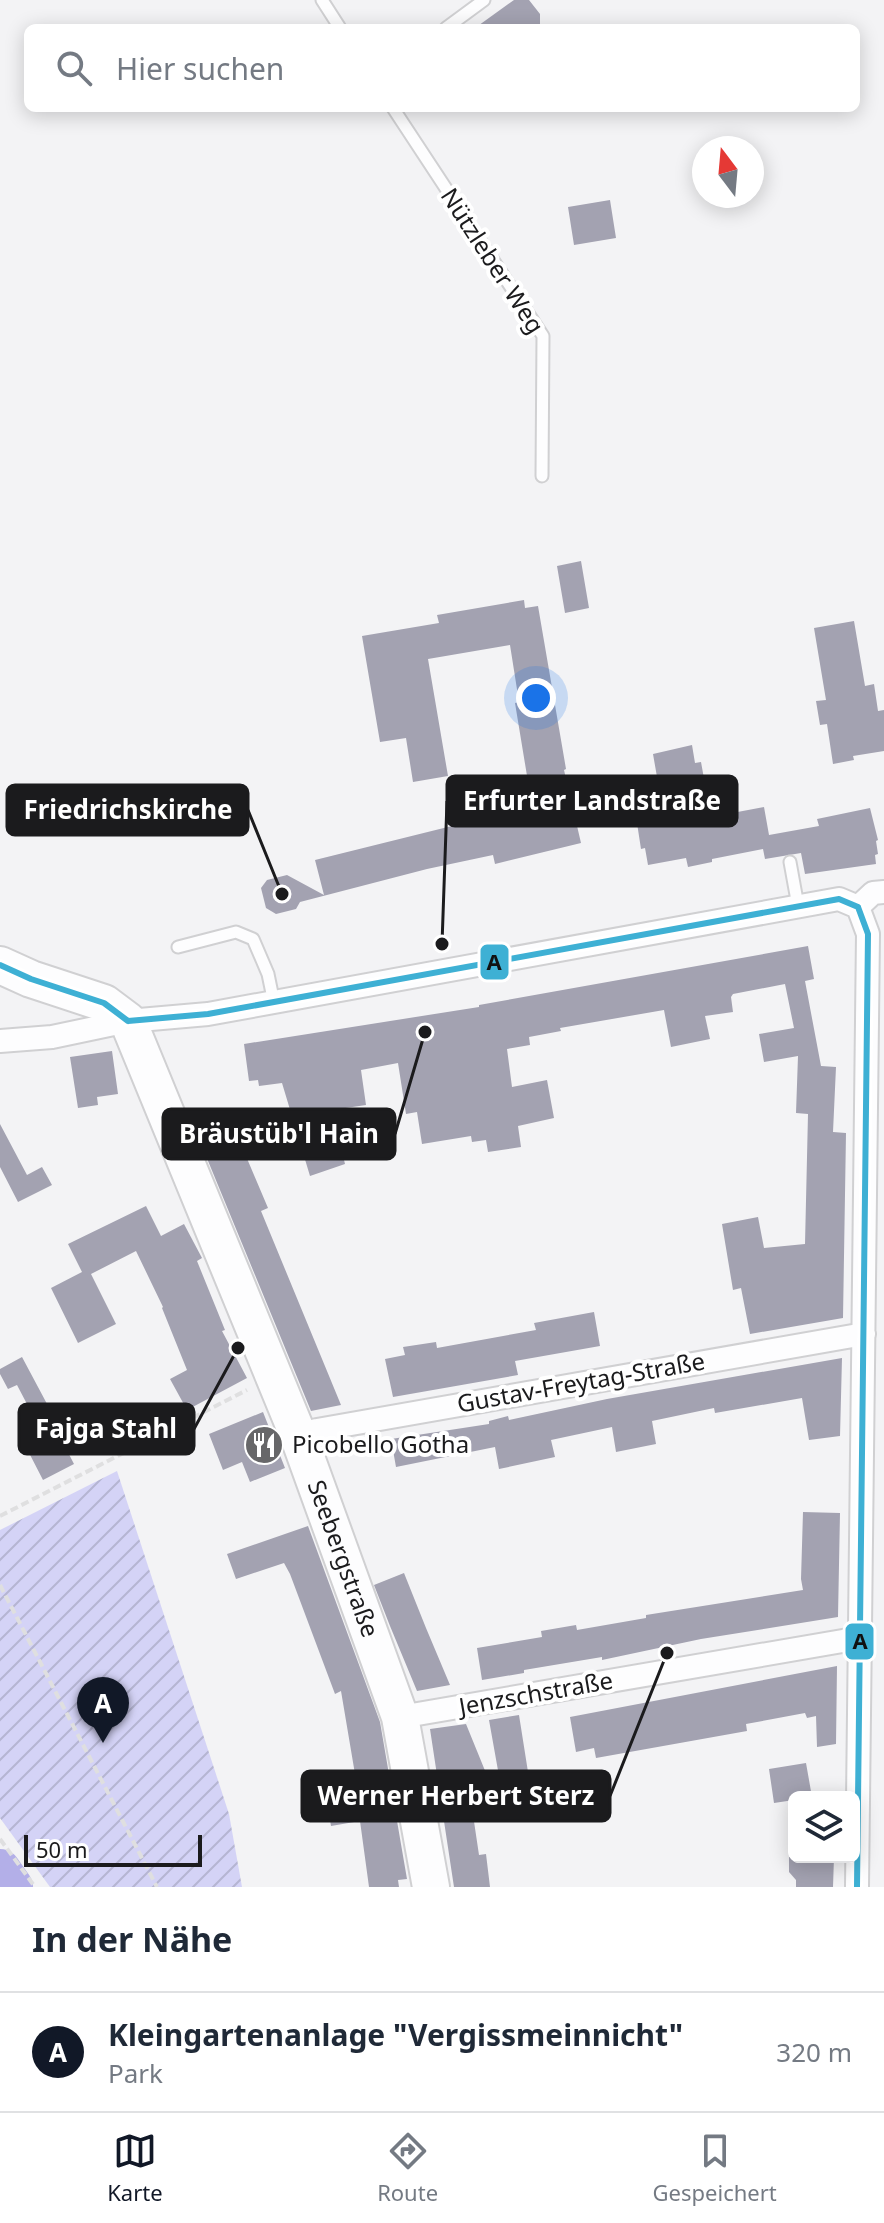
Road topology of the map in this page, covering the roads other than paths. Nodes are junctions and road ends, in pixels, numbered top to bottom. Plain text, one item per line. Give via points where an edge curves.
1 (322, 0) edge
2 (484, 0) edge
3 (337, 24) edge
4 (451, 24) edge
5 (396, 112) edge
6 (542, 476) dead end
7 (790, 862) dead end
8 (884, 892) edge
9 (798, 906) junction
10 (858, 907) junction
11 (178, 947) dead end
12 (0, 965) edge
13 (274, 1003) junction
14 (128, 1021) junction
15 (0, 1041) edge
16 (864, 1334) junction
17 (298, 1435) junction
18 (860, 1638) junction
19 (400, 1717) junction
20 (431, 1887) edge
21 (857, 1887) edge

1 - 3 lane
2 - 4 lane
5 - 6 lane, Nützleber Weg via 543,336
7 - 9 lane
8 - 10 street via 873,893
9 - 10 street via 839,899
9 - 13 street
10 - 16 street via 868,934
11 - 13 lane via 236,932 253,939
12 - 14 main road via 104,1003
13 - 14 street
14 - 15 street via 52,1037
14 - 17 main road, Seebergstraße
16 - 17 street, Gustav-Freytag-Straße
16 - 18 street
17 - 19 main road, Seebergstraße
18 - 19 street, Jenzschstraße
18 - 21 street
19 - 20 main road, Seebergstraße

